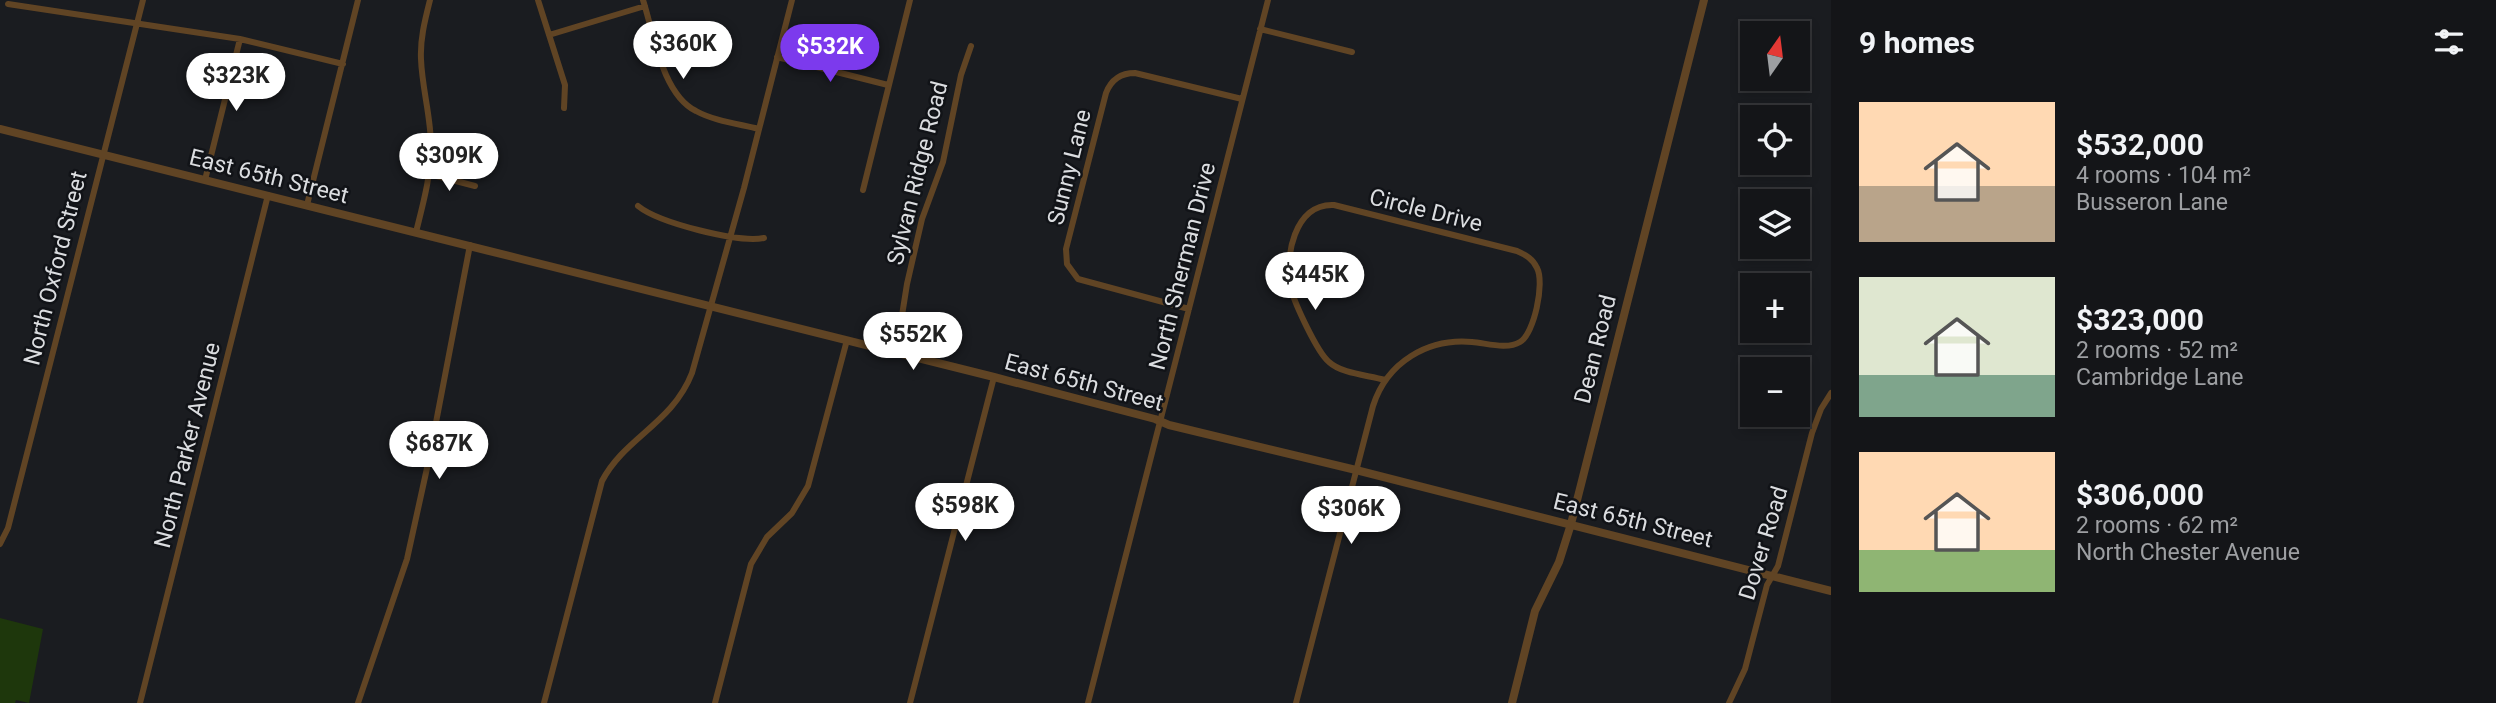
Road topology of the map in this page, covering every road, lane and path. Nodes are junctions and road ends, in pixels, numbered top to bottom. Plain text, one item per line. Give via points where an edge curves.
1 (143, 0) edge
2 (359, 0) edge
3 (430, 0) edge
4 (538, 0) edge
5 (792, 0) edge
6 (910, 0) edge
7 (1268, 0) edge
8 (1704, 0) edge
9 (644, 3) edge
10 (8, 4) dead end
11 (137, 25) junction
12 (1260, 29) junction
13 (549, 35) junction
14 (240, 39) junction
15 (971, 46) dead end
16 (1352, 52) dead end
17 (778, 57) junction
18 (343, 64) junction
19 (888, 85) junction
20 (1242, 99) junction
21 (564, 108) dead end
22 (0, 129) edge
23 (759, 130) junction
24 (102, 154) junction
25 (429, 174) junction
26 (205, 180) junction
27 (475, 186) dead end
28 (863, 190) dead end
29 (268, 195) junction
30 (307, 205) junction
31 (638, 206) dead end
32 (415, 232) junction
33 (730, 236) junction
34 (764, 238) dead end
35 (470, 246) junction
36 (710, 306) junction
37 (1189, 309) junction
38 (847, 340) junction
39 (896, 353) junction
40 (993, 377) junction
41 (1385, 380) junction
42 (1831, 393) edge
43 (1160, 421) junction
44 (1356, 470) junction
45 (1571, 524) junction
46 (0, 544) edge
47 (1773, 576) junction
48 (1831, 591) edge
49 (140, 703) edge
50 (358, 703) edge
51 (544, 703) edge
52 (715, 703) edge
53 (910, 703) edge
54 (1088, 703) edge
55 (1296, 703) edge
56 (1512, 703) edge
57 (1729, 703) edge

1 - 11 street, North Oxford Street
2 - 18 street
3 - 25 street via 421,51 430,130
4 - 13 street
5 - 17 street
6 - 19 street
7 - 12 street, North Sherman Drive
8 - 45 street, Dean Road
9 - 13 street
9 - 23 street via 668,80 678,97 705,115
10 - 11 street
11 - 14 street
11 - 24 street, North Oxford Street
12 - 16 street
12 - 20 street, North Sherman Drive
13 - 21 street via 566,90
14 - 18 street
14 - 26 street
15 - 39 street, Sylvan Ridge Road via 943,162 923,216
17 - 19 street
17 - 23 street
18 - 30 street
19 - 28 street
20 - 37 street, North Sherman Drive
20 - 37 street, Sunny Lane via 1135,73 1114,80 1106,93 1070,236 1069,270 1078,279
22 - 24 street, East 65th Street
23 - 33 street
24 - 26 street, East 65th Street
24 - 46 street, North Oxford Street via 8,528
25 - 27 street
25 - 32 street
26 - 29 street, East 65th Street
29 - 30 street, East 65th Street
29 - 49 street, North Parker Avenue
30 - 32 street, East 65th Street
31 - 33 street via 659,219
32 - 35 street, East 65th Street
33 - 34 street
33 - 36 street
35 - 36 street, East 65th Street
35 - 50 street via 407,559
36 - 38 street, East 65th Street
36 - 51 street via 682,394 665,416 616,460 601,484
37 - 43 street, North Sherman Drive
38 - 39 street, East 65th Street
38 - 52 street via 808,486 751,564
39 - 40 street, East 65th Street
40 - 43 street, East 65th Street
40 - 53 street
41 - 41 street, Circle Drive via 1327,361 1296,303 1290,281 1291,256 1301,220 1313,208 1334,205 1517,251 1538,269 1541,284 1530,330 1523,340 1512,346 1459,341 1432,345 1404,360
41 - 44 street
42 - 47 street, Dover Road via 1812,432
43 - 44 street, East 65th Street
43 - 54 street, North Sherman Drive
44 - 45 street, East 65th Street
44 - 55 street
45 - 47 street, East 65th Street
45 - 56 street, Dean Road via 1535,611
47 - 48 street, East 65th Street
47 - 57 street, Dover Road via 1745,669

